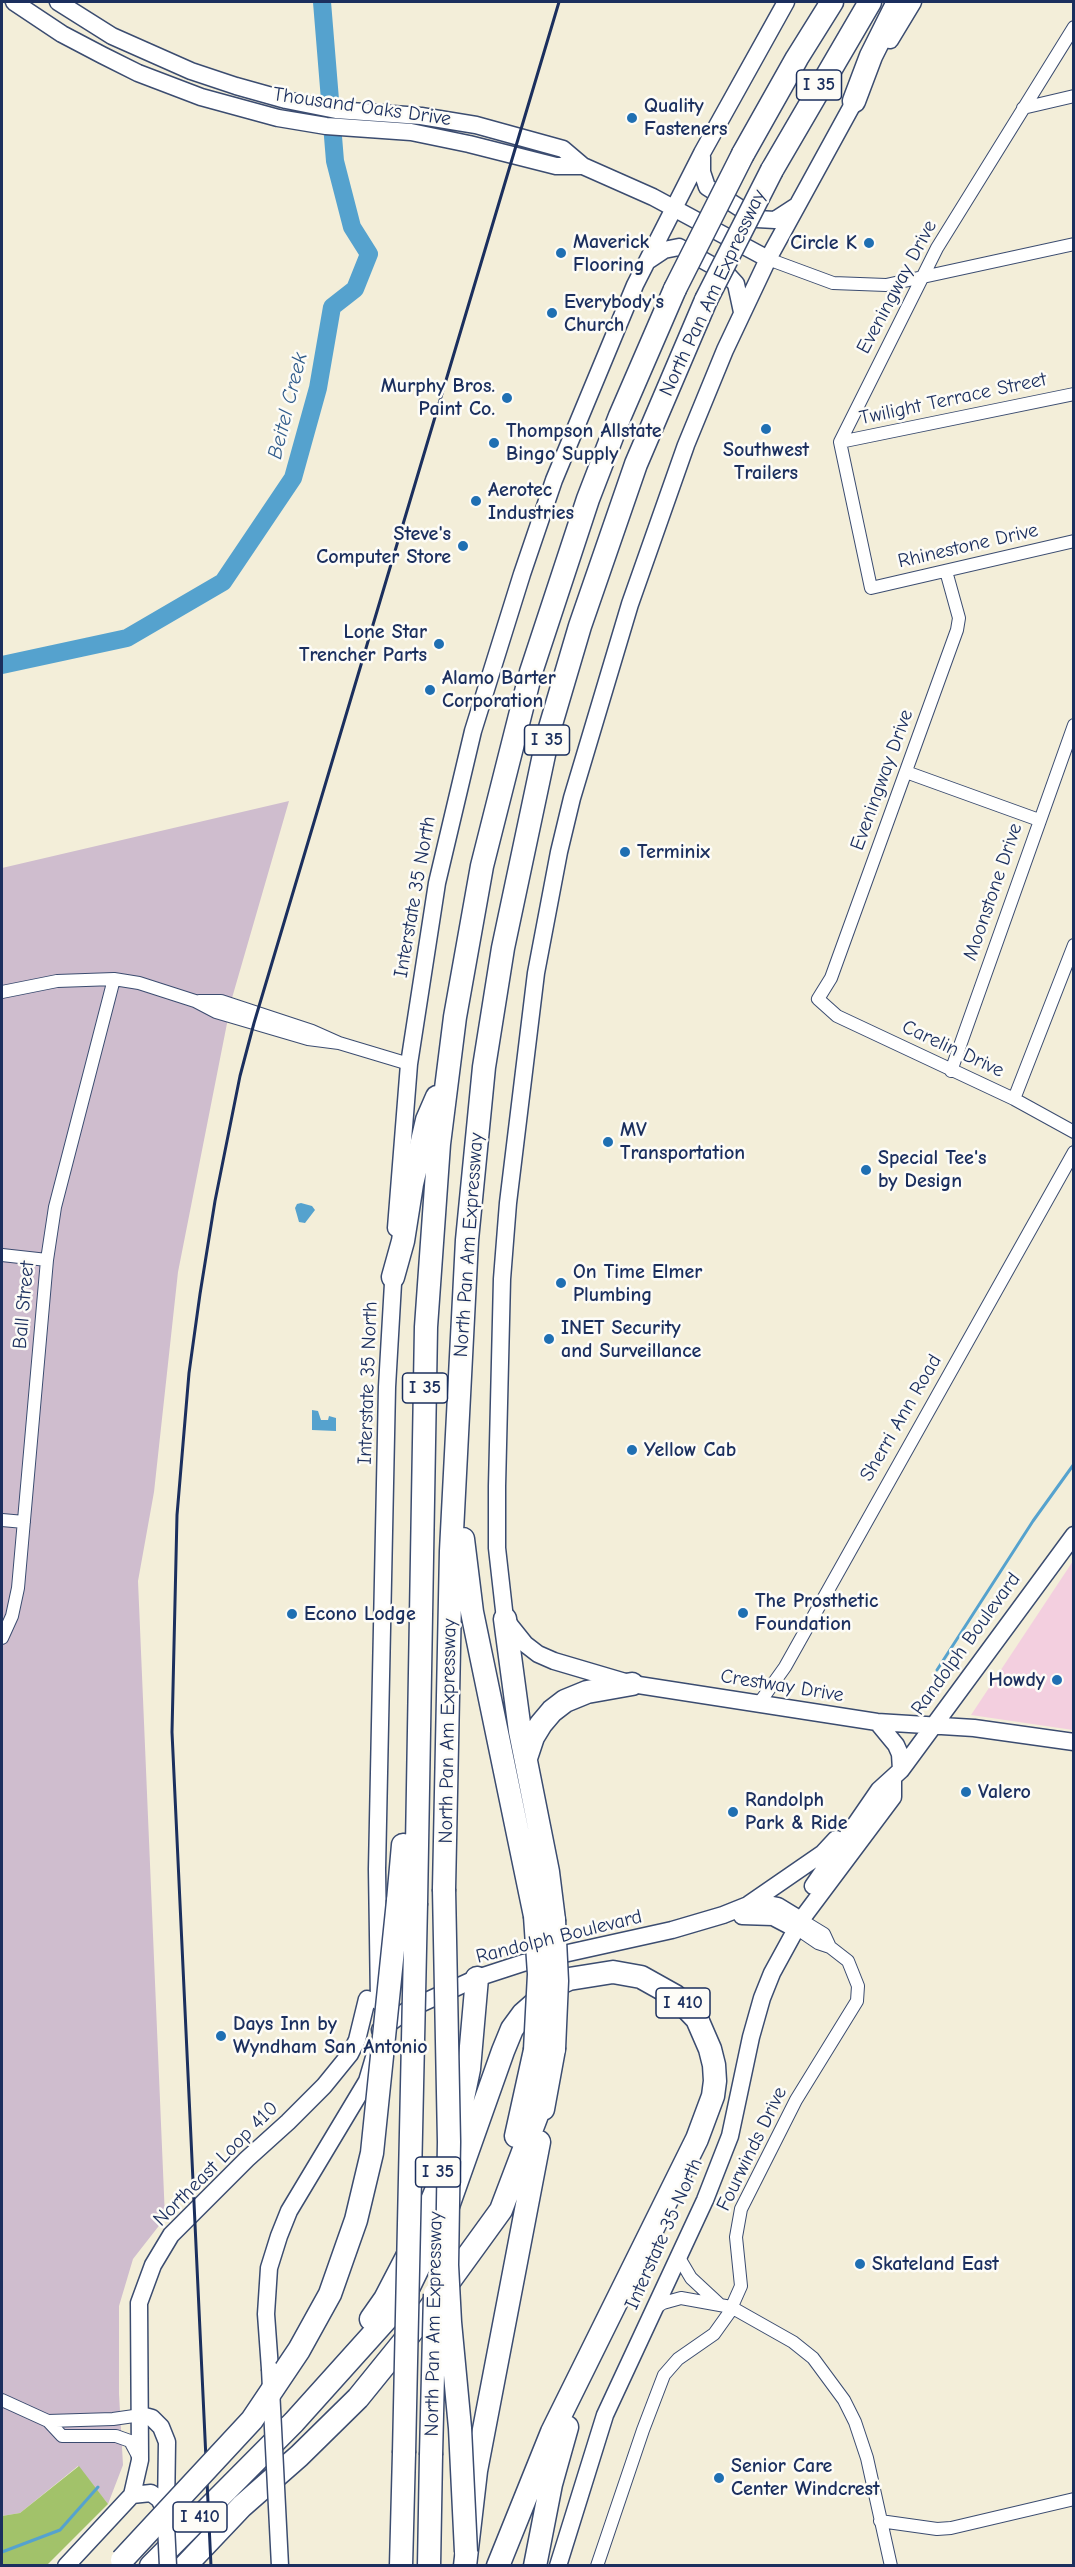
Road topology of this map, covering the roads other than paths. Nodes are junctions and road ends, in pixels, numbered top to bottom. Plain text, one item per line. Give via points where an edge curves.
1 (14, 2) edge
2 (58, 2) edge
3 (786, 2) edge
4 (832, 2) edge
5 (870, 2) edge
6 (898, 2) edge
7 (913, 2) edge
8 (1074, 27) edge
9 (62, 34) junction
10 (153, 55) junction
11 (1074, 96) edge
12 (854, 101) junction
13 (1023, 108) junction
14 (702, 153) junction
15 (583, 166) junction
16 (798, 205) junction
17 (675, 209) junction
18 (1074, 244) edge
19 (768, 259) junction
20 (649, 260) junction
21 (922, 278) junction
22 (742, 312) junction
23 (1074, 394) edge
24 (840, 442) junction
25 (1074, 541) edge
26 (946, 571) junction
27 (1074, 725) edge
28 (906, 772) junction
29 (1039, 820) junction
30 (1074, 945) edge
31 (114, 978) junction
32 (2, 992) edge
33 (818, 999) joint
34 (409, 1064) junction
35 (448, 1071) junction
36 (951, 1071) junction
37 (1014, 1099) junction
38 (1074, 1132) edge
39 (1074, 1152) edge
40 (2, 1255) edge
41 (47, 1260) junction
42 (393, 1277) junction
43 (454, 1497) junction
44 (2, 1520) edge
45 (24, 1522) junction
46 (1074, 1535) edge
47 (505, 1619) junction
48 (2, 1638) edge
49 (632, 1684) junction
50 (760, 1702) junction
51 (878, 1722) junction
52 (933, 1725) junction
53 (1074, 1742) edge
54 (526, 1758) junction
55 (897, 1775) junction
56 (868, 1805) junction
57 (377, 1869) junction
58 (444, 1889) junction
59 (407, 1902) junction
60 (748, 1905) junction
61 (723, 1915) junction
62 (544, 1918) junction
63 (801, 1928) junction
64 (824, 1945) junction
65 (783, 1953) junction
66 (477, 1978) junction
67 (367, 1999) junction
68 (432, 1999) junction
69 (380, 2031) junction
70 (471, 2040) junction
71 (544, 2050) junction
72 (545, 2094) junction
73 (349, 2109) junction
74 (678, 2256) junction
75 (464, 2261) junction
76 (719, 2304) junction
77 (732, 2307) junction
78 (652, 2310) junction
79 (585, 2363) junction
80 (318, 2394) junction
81 (2, 2400) edge
82 (141, 2415) junction
83 (48, 2421) junction
84 (140, 2460) junction
85 (249, 2469) junction
86 (132, 2495) junction
87 (1074, 2499) edge
88 (166, 2519) junction
89 (880, 2521) junction
90 (465, 2559) edge
91 (124, 2564) edge
92 (66, 2565) edge
93 (151, 2565) edge
94 (168, 2565) edge
95 (185, 2565) edge
96 (280, 2565) edge
97 (401, 2565) edge
98 (429, 2565) edge
99 (498, 2565) edge
100 (535, 2565) edge
101 (558, 2565) edge
102 (597, 2565) edge
103 (891, 2565) edge

1 - 9 main road, Thousand Oaks Drive
2 - 10 main road, Thousand Oaks Drive via 112,36
3 - 14 main road, Interstate 35 North
4 - 35 highway, North Pan Am Expressway / I 35, bridge via 742,154 675,289 588,499 531,672 482,866
5 - 43 highway, North Pan Am Expressway / I 35, bridge via 772,170 706,300 655,416 597,573 549,731 502,948 477,1120 466,1240
6 - 12 highway
7 - 12 main road
8 - 13 street, Eveningway Drive
9 - 10 main road via 71,29 140,62
9 - 15 main road, Thousand Oaks Drive via 173,87 278,118 411,132 556,166
10 - 15 main road, Thousand Oaks Drive via 286,100 336,110 421,116 476,125 563,148
11 - 13 street
12 - 16 main road
13 - 21 street, Eveningway Drive
14 - 16 main road via 707,187 757,219 775,220
14 - 17 main road, Interstate 35 North
15 - 17 main road, Thousand Oaks Drive
16 - 19 main road
17 - 19 main road, Thousand Oaks Drive
17 - 20 main road, Interstate 35 North
18 - 21 street
19 - 21 street via 833,283 886,285
19 - 22 main road
20 - 22 main road via 664,250 679,247 717,268 736,284
20 - 34 main road, Interstate 35 North via 554,480 472,730 437,883
21 - 24 street, Eveningway Drive
22 - 47 main road via 686,445 630,604 572,798 547,908 524,1068 502,1279 497,1548
23 - 24 street, Twilight Terrace Street
24 - 26 street, Rhinestone Drive via 871,588
25 - 26 street, Rhinestone Drive
26 - 28 street, Eveningway Drive via 959,618 957,630
27 - 29 street, Moonstone Drive
28 - 29 street
28 - 33 street, Eveningway Drive via 831,978
29 - 36 street, Moonstone Drive
30 - 37 street
31 - 32 street via 57,981
31 - 34 street via 308,1039 339,1043
31 - 41 street, Ball Street via 55,1207
33 - 36 street, Carelin Drive via 837,1016
34 - 42 main road, Interstate 35 North
35 - 42 highway via 427,1120
35 - 59 highway, North Pan Am Expressway / I 35 via 434,1195 426,1327 422,1580
36 - 37 street, Carelin Drive
37 - 38 street, Carelin Drive
39 - 50 street, Sherri Ann Road via 785,1667
40 - 41 street
41 - 45 street, Ball Street
42 - 57 main road, Interstate 35 North
43 - 58 highway, North Pan Am Expressway / I 35
43 - 62 highway via 474,1623
44 - 45 street
45 - 48 street, Ball Street via 17,1594
46 - 52 main road, Randolph Boulevard
47 - 49 main road, Crestway Drive via 538,1654
47 - 54 highway
49 - 50 main road, Crestway Drive
49 - 54 highway via 587,1692 565,1701 541,1724
50 - 51 main road, Crestway Drive
51 - 52 main road, Crestway Drive
51 - 55 main road via 896,1745
52 - 53 main road, Crestway Drive
52 - 55 main road, Randolph Boulevard
54 - 62 highway via 548,1872
55 - 56 main road, Randolph Boulevard
55 - 63 main road, Randolph Boulevard via 893,1797
56 - 60 main road via 823,1853
56 - 63 main road, Randolph Boulevard via 803,1901
57 - 67 main road, Interstate 35 North
57 - 69 main road, Interstate 35 North
58 - 90 highway, bridge via 447,2265 462,2457
58 - 98 highway, North Pan Am Expressway / I 35, bridge
59 - 91 highway, bridge via 372,2153 356,2220 330,2294 299,2350 252,2420
59 - 97 highway, North Pan Am Expressway / I 35, bridge
60 - 61 main road, Randolph Boulevard
60 - 63 main road, Randolph Boulevard via 778,1906
61 - 63 main road, Randolph Boulevard via 773,1917
61 - 66 main road, Randolph Boulevard via 523,1963
62 - 71 highway, bridge via 539,1974
63 - 64 street, Fourwinds Drive via 824,1934
63 - 65 main road, Interstate 35 North
64 - 65 street via 801,1943
64 - 77 street, Fourwinds Drive via 848,1961 858,1986 857,2001 796,2100 741,2210 736,2237 741,2286
65 - 74 main road, Interstate 35 North via 762,1998 730,2136
66 - 68 main road, Randolph Boulevard
66 - 70 highway
67 - 73 main road, Interstate 35 North via 370,2018
67 - 82 main road, Northeast Loop 410 via 350,2054 295,2115 171,2235 153,2265 139,2303
68 - 69 main road, Randolph Boulevard
68 - 70 highway via 460,2018
69 - 73 main road, Interstate 35 North via 367,2081
70 - 80 highway via 465,2097 451,2156 411,2249 385,2299
71 - 72 highway
71 - 75 highway via 486,2221
72 - 75 highway via 501,2210
72 - 90 highway, bridge via 540,2138 476,2471
73 - 96 main road, Interstate 35 North, bridge via 289,2211 269,2268 267,2314
74 - 76 street via 691,2278
74 - 78 main road, Interstate 35 North
75 - 95 highway via 358,2398
76 - 77 street
76 - 78 street via 681,2298
77 - 89 street via 793,2342 832,2381 862,2442
77 - 102 street, Fourwinds Drive via 714,2334 678,2359 664,2375
78 - 101 main road, Interstate 35 North via 604,2415
79 - 80 highway, I 410 via 697,2139 715,2081 707,2039 687,2007 656,1984 613,1972 585,1974 556,1985 531,2006 512,2030 447,2209 401,2303
79 - 99 highway, I 410 via 552,2432
79 - 100 highway via 551,2484
80 - 85 highway, I 410
81 - 83 street
82 - 83 street
82 - 84 main road, Northeast Loop 410
82 - 88 main road via 152,2418 161,2427 167,2442
83 - 84 street via 62,2436 116,2436 130,2441
84 - 86 main road, Northeast Loop 410
85 - 91 highway
85 - 93 highway, I 410
86 - 88 main road via 151,2493 159,2499
86 - 92 main road
87 - 89 street via 951,2528
88 - 94 main road, bridge
89 - 103 street

